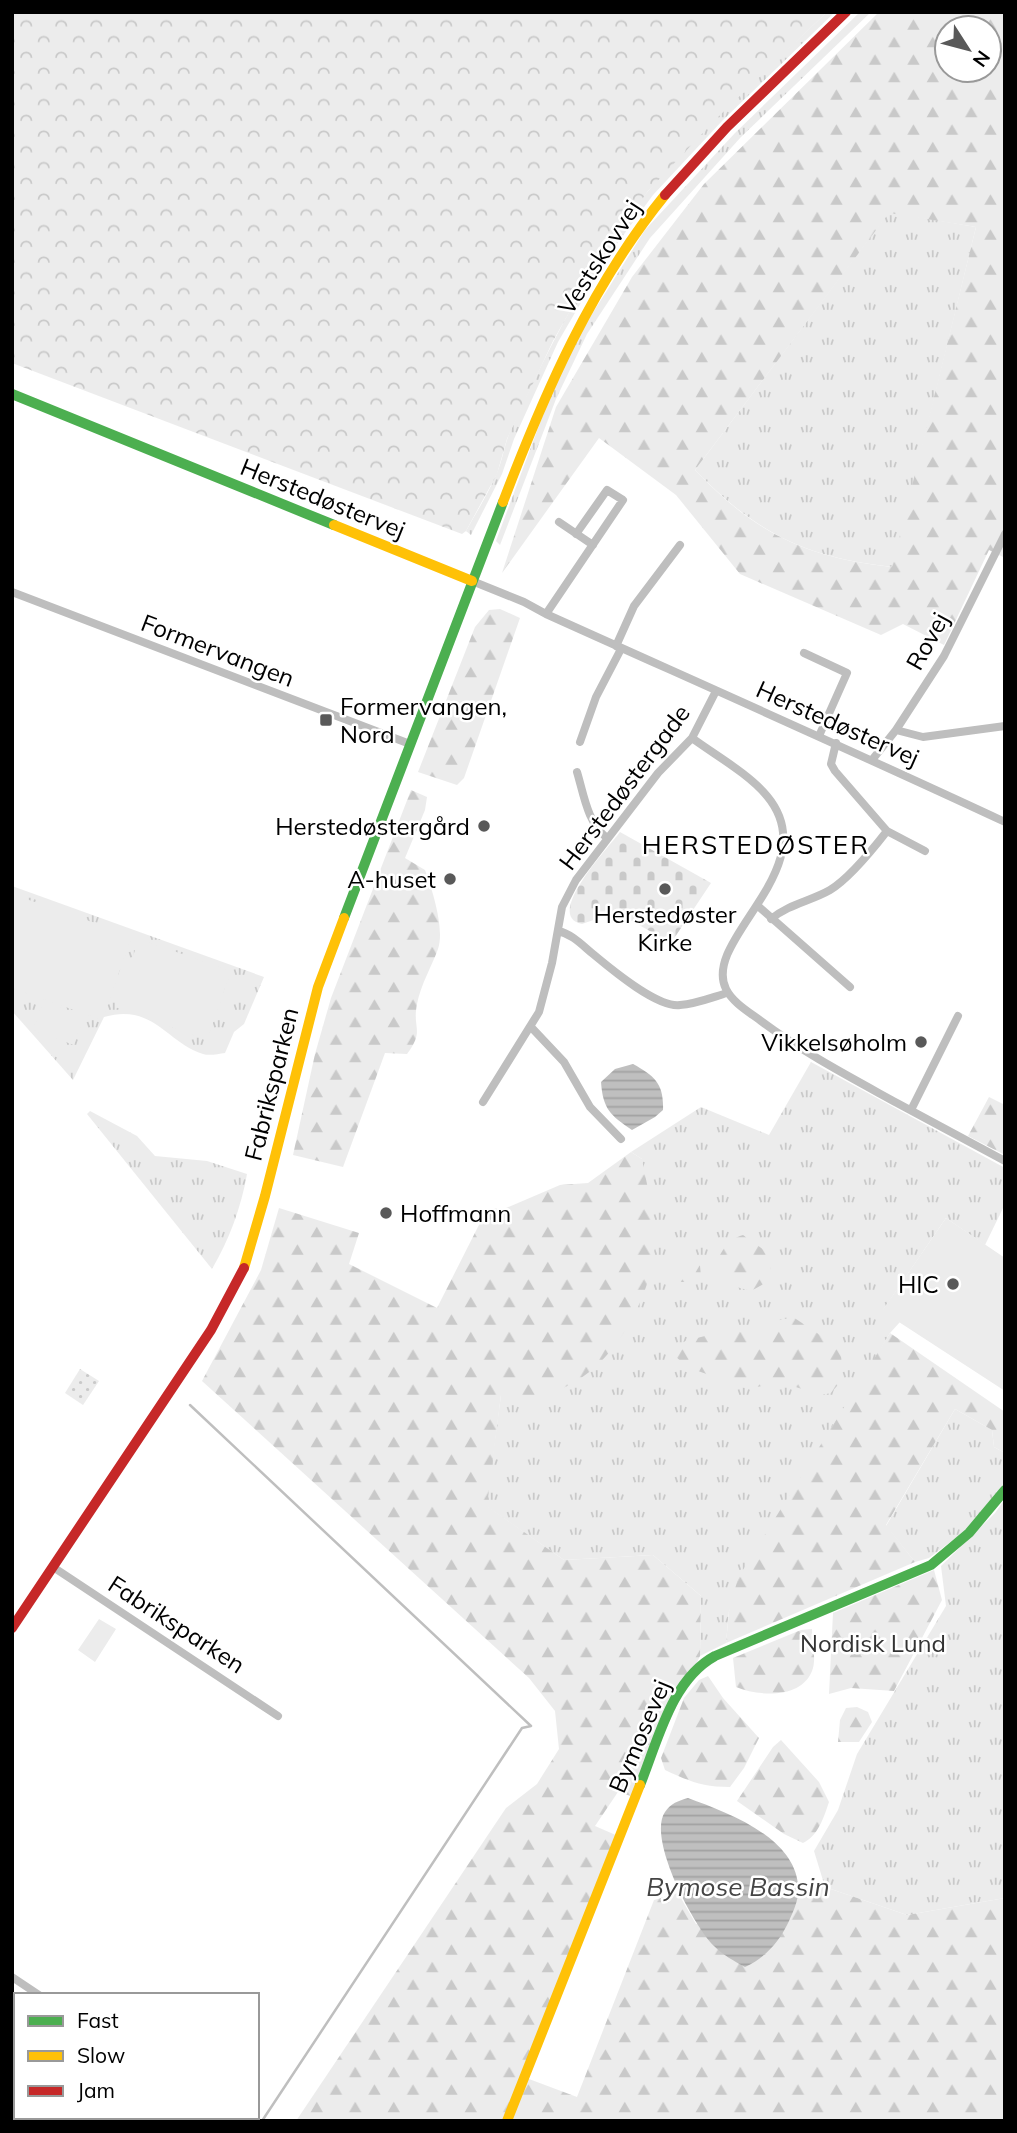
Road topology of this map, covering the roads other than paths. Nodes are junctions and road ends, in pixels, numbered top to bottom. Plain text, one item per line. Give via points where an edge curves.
1 (846, 12) edge
2 (12, 394) edge
3 (559, 522) dead end
4 (576, 534) junction
5 (1005, 534) edge
6 (593, 545) junction
7 (680, 545) dead end
8 (472, 581) junction
9 (12, 592) edge
10 (546, 614) junction
11 (618, 647) junction
12 (804, 653) dead end
13 (716, 691) junction
14 (1005, 726) edge
15 (895, 730) junction
16 (820, 736) junction
17 (692, 737) junction
18 (579, 742) dead end
19 (836, 743) junction
20 (410, 744) junction
21 (872, 760) junction
22 (577, 772) dead end
23 (1005, 822) edge
24 (887, 831) junction
25 (607, 838) junction
26 (925, 851) dead end
27 (758, 906) junction
28 (771, 919) junction
29 (558, 931) junction
30 (850, 987) dead end
31 (727, 993) junction
32 (958, 1016) dead end
33 (531, 1027) junction
34 (483, 1102) dead end
35 (911, 1110) junction
36 (621, 1139) dead end
37 (1005, 1161) edge
38 (1005, 1490) edge
39 (53, 1567) junction
40 (12, 1628) edge
41 (278, 1716) dead end
42 (12, 1977) edge
43 (36, 1993) edge
44 (508, 2121) edge

1 - 8 street, Vestskovvej via 687,169 621,253 550,382
2 - 8 street, Herstedøstervej
3 - 4 street
4 - 6 street
4 - 6 street via 607,489 623,500
5 - 15 street, Rovej via 944,656
6 - 10 street
7 - 11 street via 634,606
8 - 10 street, Herstedøstervej
8 - 20 street, Fabriksparken
9 - 20 street, Formervangen
10 - 11 street, Herstedøstervej
11 - 13 street, Herstedøstervej
11 - 18 street
12 - 16 street via 847,673
13 - 16 street, Herstedøstervej
13 - 17 street, Herstedøstergade
14 - 15 street via 923,737
15 - 21 street, Rovej
16 - 19 street, Herstedøstervej
17 - 25 street, Herstedøstergade
17 - 27 street via 758,787 776,810 782,853
19 - 21 street, Herstedøstervej
19 - 24 street via 831,764
20 - 39 street, Fabriksparken via 318,987 243,1271 211,1330
21 - 23 street, Herstedøstervej
22 - 25 street via 592,821
24 - 26 street
24 - 28 street via 831,890
25 - 29 street, Herstedøstergade via 576,880 562,907
27 - 28 street
27 - 31 street via 724,963
28 - 30 street
29 - 31 street via 658,1000 680,1006
29 - 33 street, Herstedøstergade via 546,992
31 - 35 street via 789,1042
32 - 35 street
33 - 34 street, Herstedøstergade
33 - 36 street via 564,1062 596,1114
35 - 37 street
38 - 44 street, Bymosevej via 969,1533 931,1565 715,1656 688,1676 672,1705
39 - 40 street, Fabriksparken
39 - 41 street, Fabriksparken
42 - 43 street

